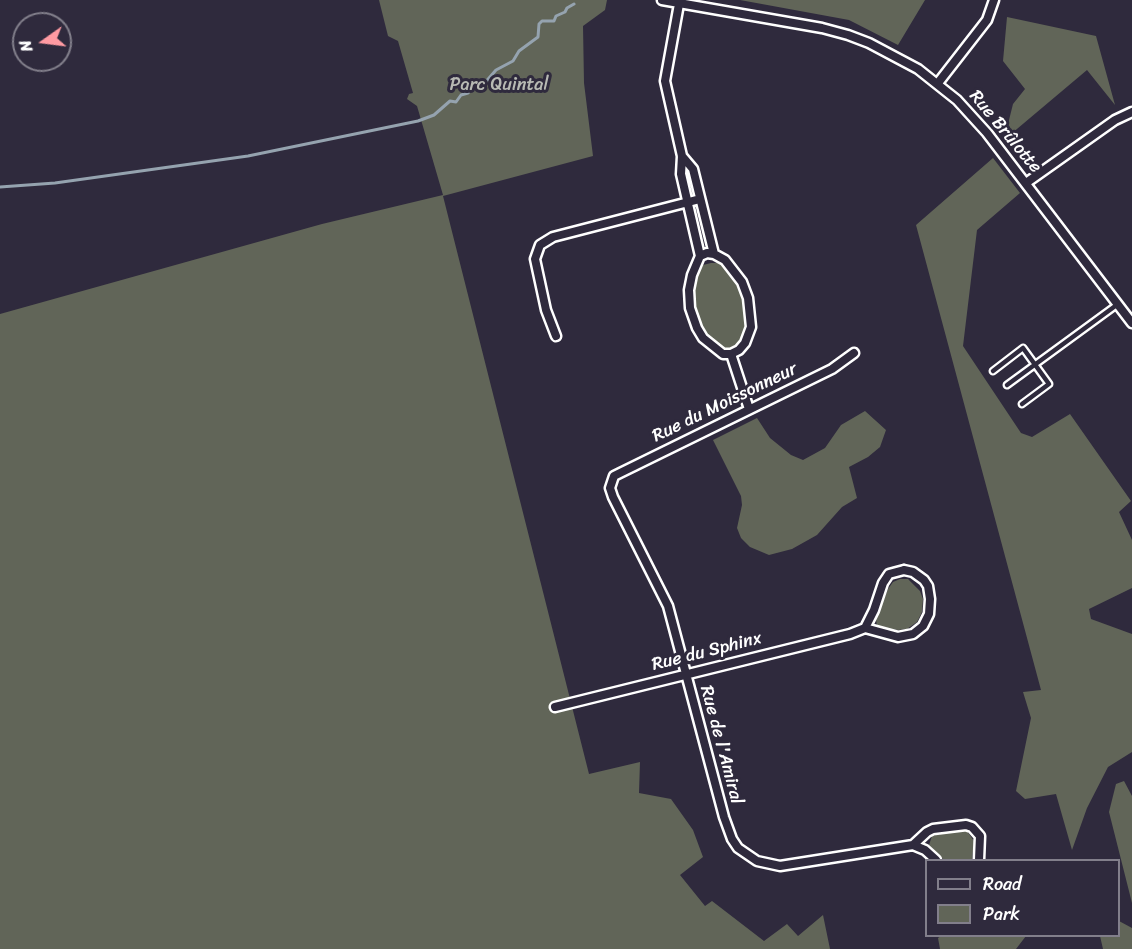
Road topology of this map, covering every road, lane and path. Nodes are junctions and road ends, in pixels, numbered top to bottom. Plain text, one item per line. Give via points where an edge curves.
1 (662, 0) edge
2 (994, 0) edge
3 (679, 4) junction
4 (938, 83) junction
5 (1132, 112) edge
6 (682, 156) junction
7 (1026, 183) junction
8 (700, 199) junction
9 (688, 202) junction
10 (714, 254) junction
11 (700, 256) junction
12 (1118, 304) junction
13 (1132, 323) edge
14 (556, 336) dead end
15 (731, 354) junction
16 (854, 354) dead end
17 (1035, 365) junction
18 (993, 370) dead end
19 (1007, 385) dead end
20 (1022, 404) dead end
21 (748, 409) junction
22 (612, 482) joint
23 (865, 628) junction
24 (686, 674) junction
25 (555, 707) dead end
26 (913, 845) junction
27 (934, 859) edge
28 (979, 859) edge

1 - 3 street, Rue Brûlotte
2 - 4 street via 987,20
3 - 4 street, Rue Brûlotte via 848,35 894,55
3 - 6 street via 665,81
4 - 7 street, Rue Brûlotte via 973,116
5 - 7 street
6 - 8 street via 693,169
6 - 9 street via 681,174
7 - 12 street, Rue Brûlotte
8 - 9 street
8 - 10 street
9 - 11 street
9 - 14 street via 553,237 540,245 536,259 546,310
10 - 11 street
10 - 15 street via 735,271 748,298 751,327 745,343
11 - 15 street via 689,290 693,317 703,338 723,354
12 - 13 street, Rue Brûlotte
12 - 17 lane
15 - 21 street
16 - 21 street, Rue du Moissonneur via 832,369
17 - 18 lane via 1023,348
17 - 19 lane
17 - 20 lane via 1049,384
21 - 22 street, Rue du Moissonneur via 620,473
22 - 24 street, Rue de l'Amiral via 613,497 665,599
23 - 23 street via 898,637 913,634 923,626 930,599 924,580 904,570 889,574
23 - 24 street, Rue du Sphinx
24 - 25 street, Rue du Sphinx
24 - 26 street, Rue de l'Amiral via 727,829 747,855 768,865 788,865
26 - 27 street
26 - 28 street, Rue de l'Amiral via 933,829 966,825 980,836

